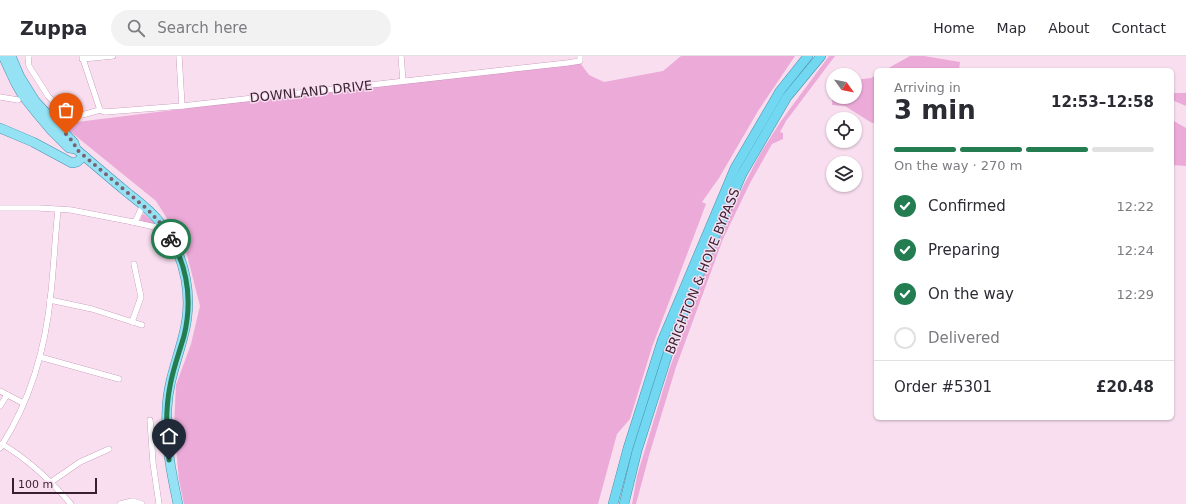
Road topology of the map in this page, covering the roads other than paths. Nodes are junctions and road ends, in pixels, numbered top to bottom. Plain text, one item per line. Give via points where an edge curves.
1 (3, 56) edge
2 (11, 56) edge
3 (29, 56) edge
4 (113, 56) edge
5 (178, 56) edge
6 (401, 56) edge
7 (808, 56) edge
8 (821, 56) edge
9 (82, 58) edge
10 (580, 58) edge
11 (13, 70) junction
12 (403, 81) junction
13 (0, 97) edge
14 (18, 100) dead end
15 (182, 106) junction
16 (100, 110) junction
17 (0, 128) edge
18 (84, 156) junction
19 (143, 205) junction
20 (0, 208) edge
21 (58, 210) junction
22 (134, 222) junction
23 (162, 225) junction
24 (134, 264) dead end
25 (50, 300) junction
26 (132, 322) junction
27 (142, 325) dead end
28 (40, 357) junction
29 (119, 379) dead end
30 (0, 391) edge
31 (7, 395) junction
32 (23, 403) junction
33 (0, 406) edge
34 (150, 420) dead end
35 (1, 446) edge
36 (109, 449) dead end
37 (51, 482) junction
38 (71, 504) edge
39 (120, 504) edge
40 (142, 504) edge
41 (159, 504) edge
42 (178, 504) edge
43 (613, 504) edge
44 (624, 504) edge

1 - 11 main road
2 - 11 main road
3 - 16 street, DOWNLAND DRIVE via 29,66 48,96 61,110 82,115
4 - 9 street
5 - 15 street
6 - 12 street
7 - 43 highway, BRIGHTON & HOVE BYPASS via 780,91 732,175 662,340
8 - 44 highway, BRIGHTON & HOVE BYPASS via 787,97 742,174 668,351
9 - 16 street
10 - 12 street, DOWNLAND DRIVE via 566,63
11 - 18 main road via 35,101
12 - 15 street, DOWNLAND DRIVE
13 - 14 street
15 - 16 street, DOWNLAND DRIVE via 105,112
17 - 18 main road via 72,163
18 - 19 main road
19 - 22 street
19 - 23 main road
20 - 21 street
21 - 22 street via 84,212
21 - 25 street
22 - 23 street via 155,227
23 - 42 main road via 179,256 188,294 185,331 171,379 167,408 170,469
24 - 26 street via 142,297
25 - 26 street via 92,309
25 - 28 street
26 - 27 street
28 - 29 street
28 - 32 street
30 - 31 street
31 - 32 street
31 - 33 street
32 - 35 street
34 - 41 street
35 - 37 street via 18,454
36 - 37 street via 80,462
37 - 38 street
39 - 40 street via 132,501

